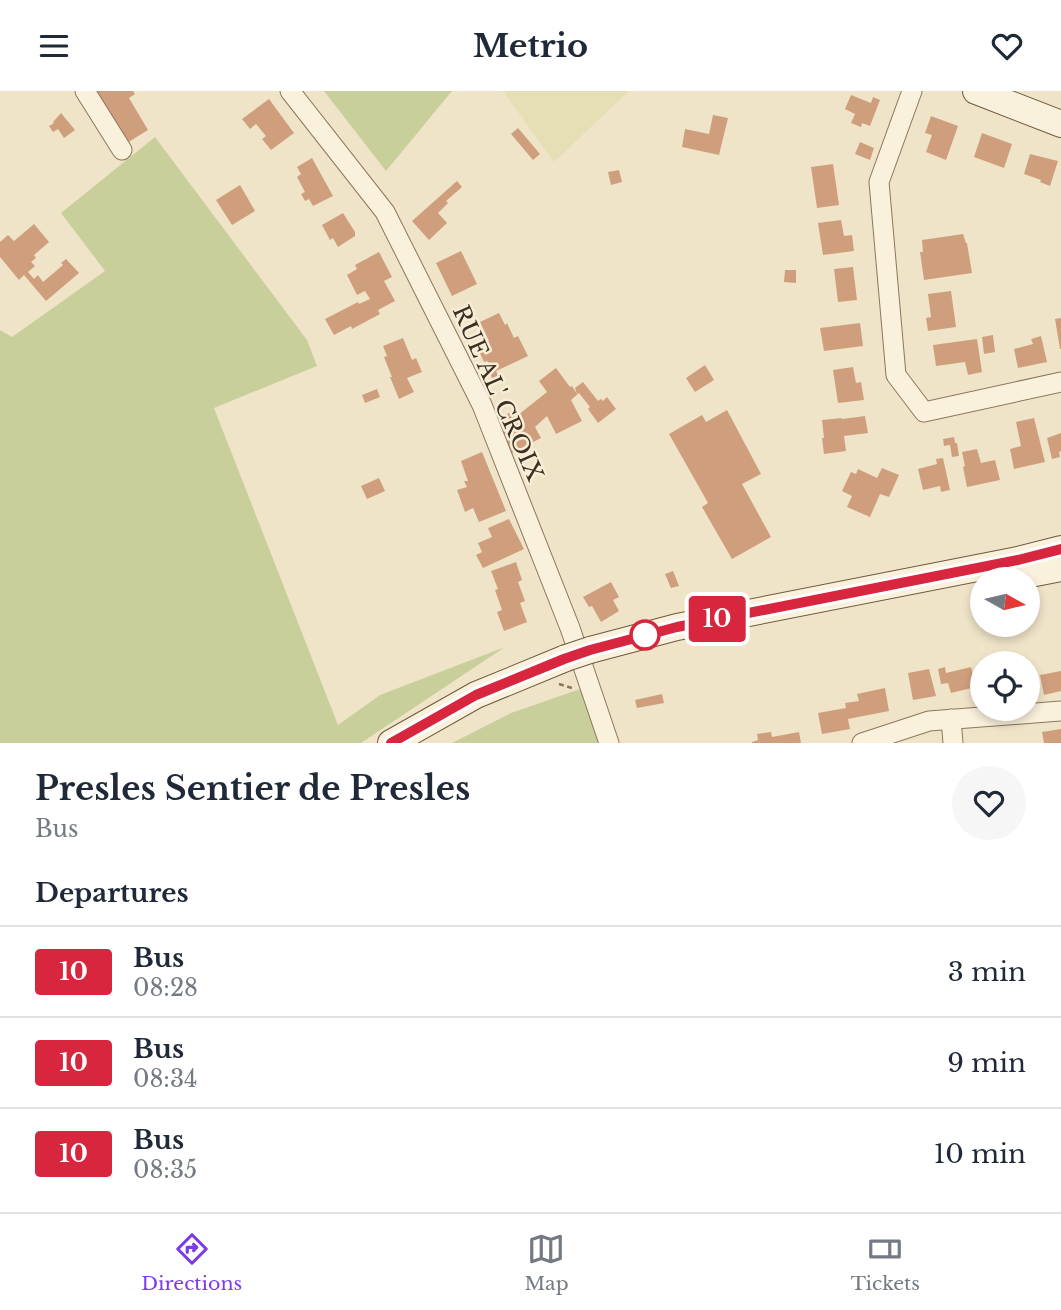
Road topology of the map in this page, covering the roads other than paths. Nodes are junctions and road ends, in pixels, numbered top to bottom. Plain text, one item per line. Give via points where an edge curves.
1 (85, 91) edge
2 (290, 91) edge
3 (912, 91) edge
4 (976, 91) edge
5 (1061, 124) edge
6 (122, 150) dead end
7 (1061, 382) edge
8 (1061, 549) edge
9 (1061, 568) edge
10 (1040, 572) edge
11 (970, 585) edge
12 (580, 663) junction
13 (1061, 711) edge
14 (951, 719) junction
15 (391, 743) edge
16 (417, 743) edge
17 (609, 743) edge
18 (862, 743) edge
19 (953, 743) edge

1 - 6 street
2 - 17 street, RUE AL' CROIX via 385,212 482,405 570,628
3 - 7 street via 879,183 896,375 924,412
4 - 5 main road
8 - 12 main road via 677,627
9 - 10 main road
11 - 12 main road
12 - 15 main road via 476,695
12 - 16 main road via 459,717
13 - 14 street
14 - 18 street via 929,721
14 - 19 street

